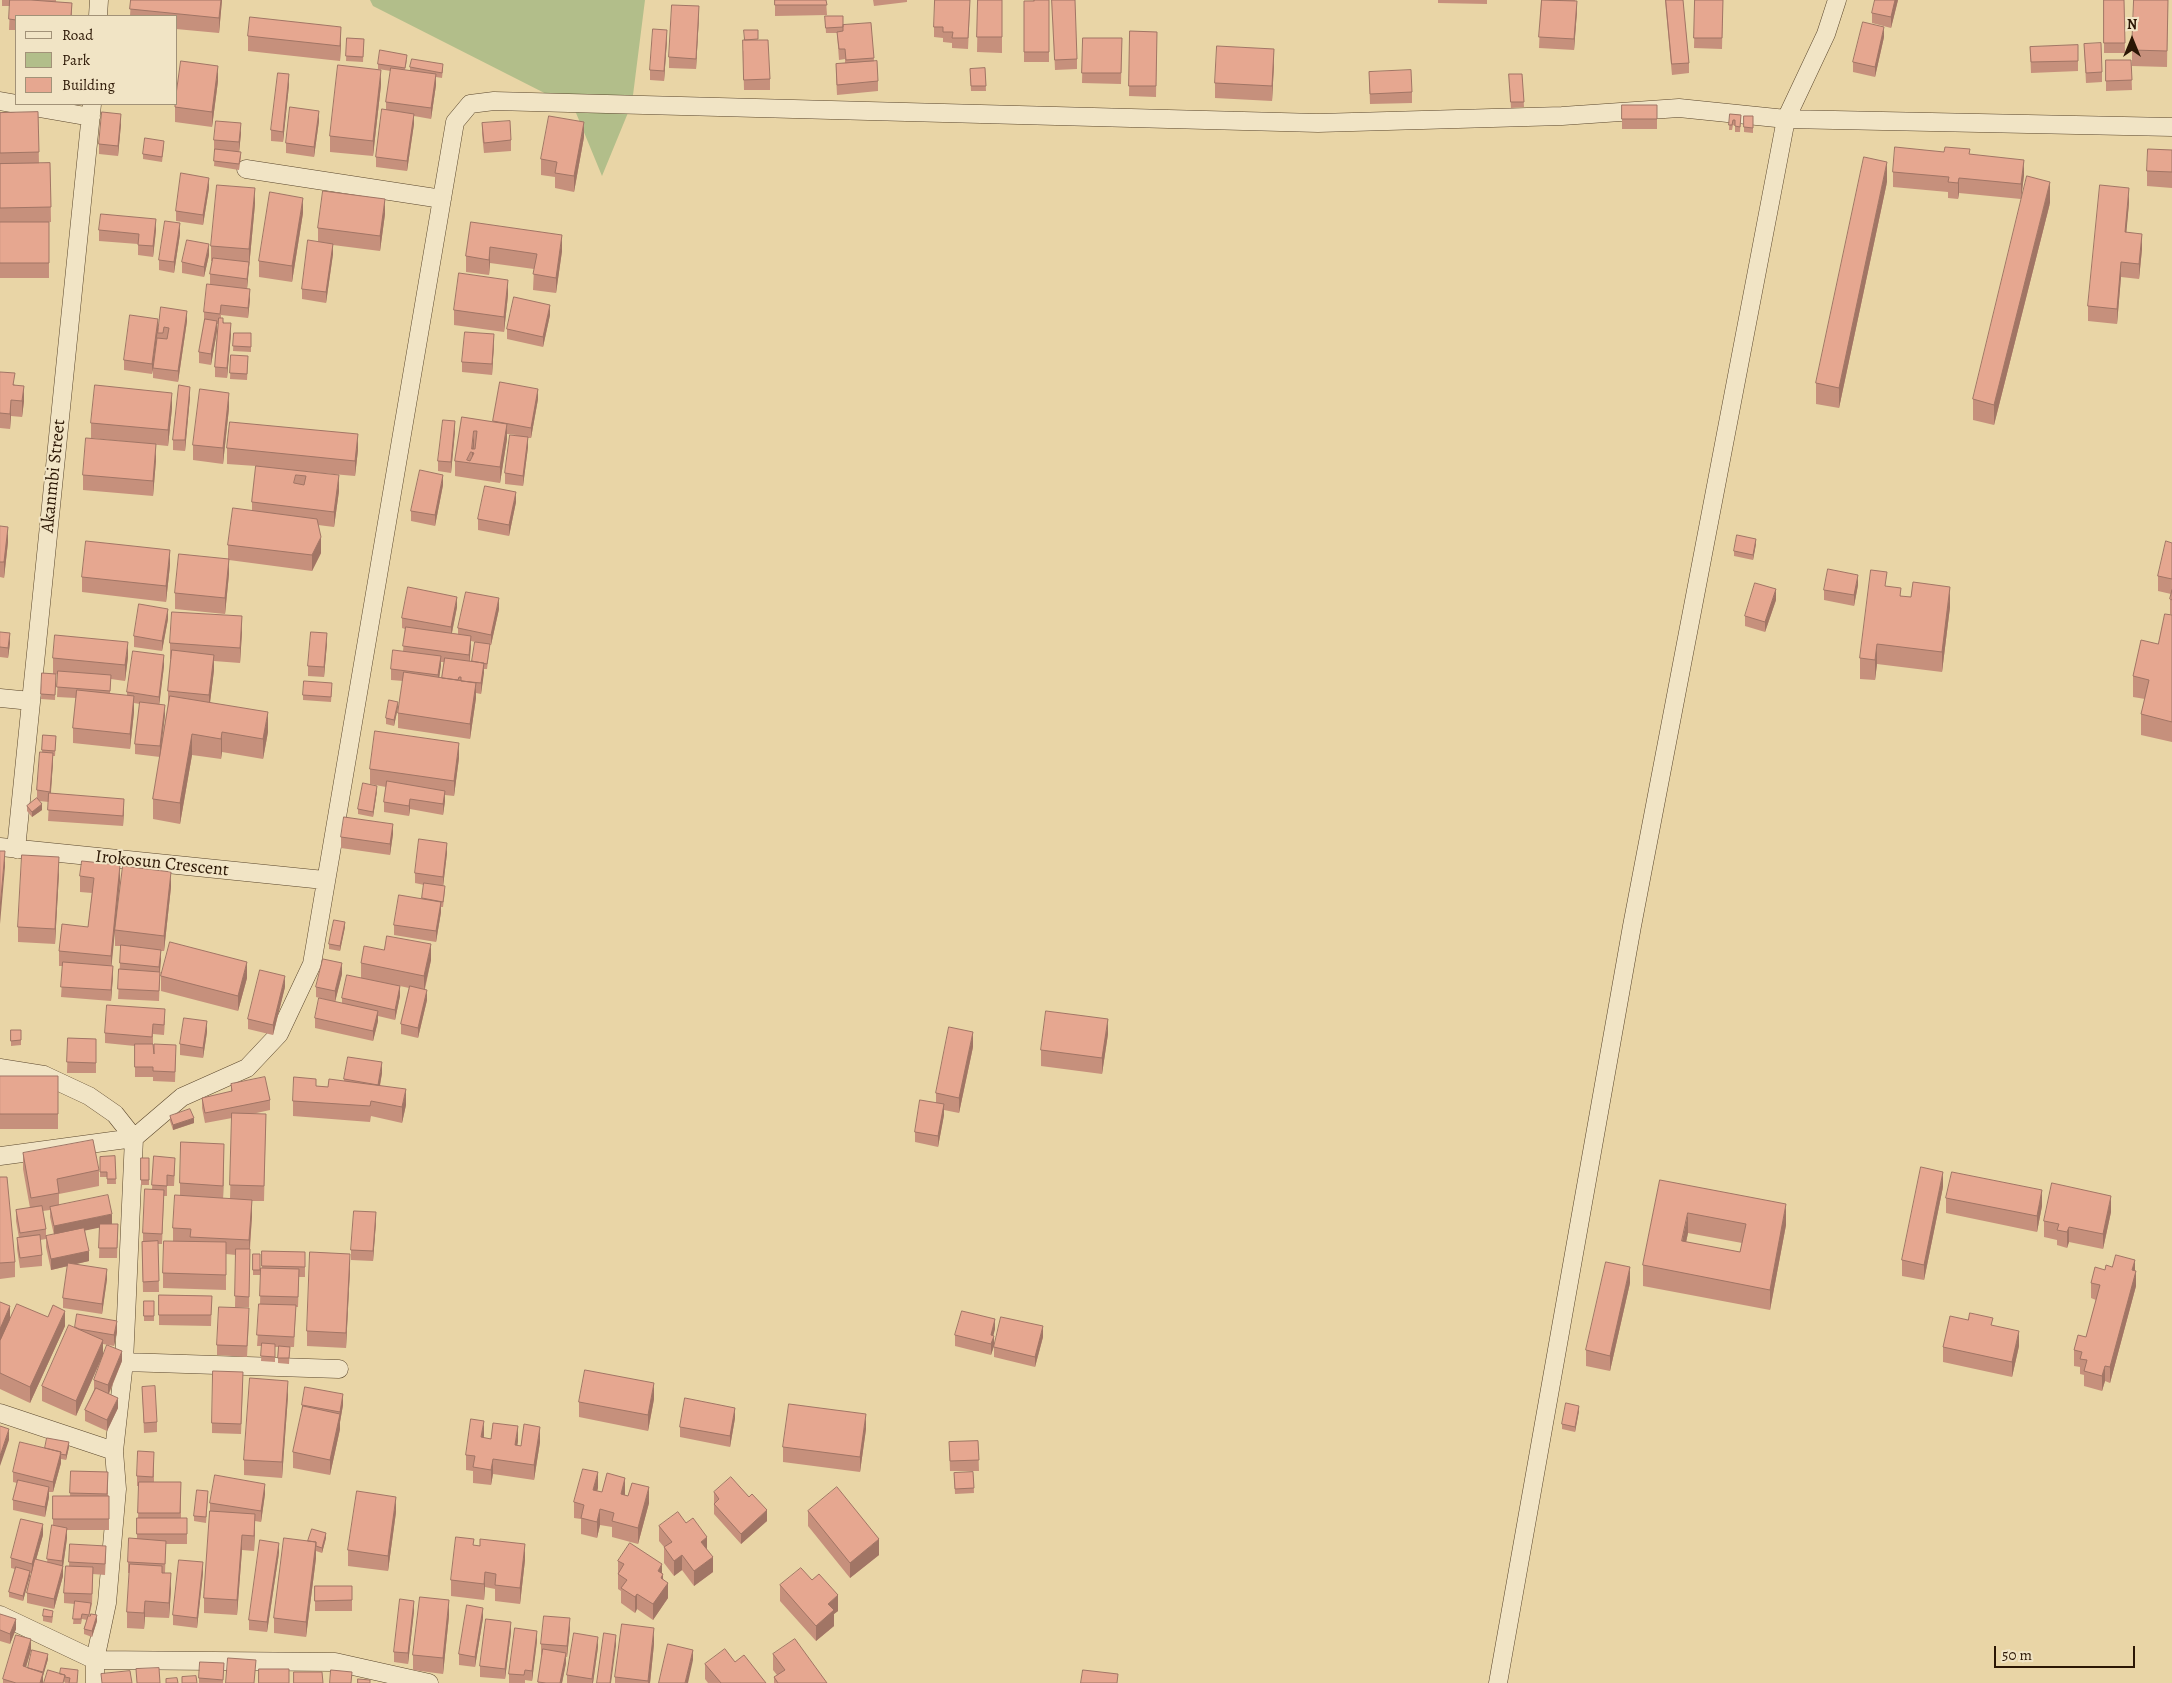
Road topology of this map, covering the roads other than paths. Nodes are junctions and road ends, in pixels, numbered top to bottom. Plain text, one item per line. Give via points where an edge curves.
1 (99, 0) edge
2 (1837, 0) edge
3 (98, 15) edge
4 (0, 101) edge
5 (15, 102) edge
6 (41, 105) edge
7 (92, 110) edge
8 (1786, 119) junction
9 (2172, 126) edge
10 (246, 169) dead end
11 (442, 199) junction
12 (0, 698) edge
13 (30, 701) junction
14 (8, 848) edge
15 (324, 880) junction
16 (0, 1068) edge
17 (134, 1138) junction
18 (0, 1156) edge
19 (124, 1362) junction
20 (339, 1369) dead end
21 (0, 1413) edge
22 (114, 1451) junction
23 (0, 1616) edge
24 (95, 1660) junction
25 (95, 1683) edge
26 (429, 1683) edge
27 (1498, 1683) edge

1 - 3 street
2 - 8 street via 1826,34
4 - 5 street
6 - 7 street
7 - 13 street, Akanmbi Street
8 - 9 street
8 - 11 street via 1679,108 1562,116 1318,122 494,101 470,104 455,122
8 - 27 street via 1632,926
10 - 11 street
11 - 15 street
12 - 13 street
13 - 14 street, Akanmbi Street
14 - 15 street, Irokosun Crescent
15 - 17 street via 312,964 279,1034 247,1068 182,1097
16 - 17 street via 44,1075 89,1096 114,1114
17 - 18 street
17 - 19 street
19 - 20 street
19 - 22 street
21 - 22 street
22 - 24 street via 117,1489 107,1603
23 - 24 street
24 - 25 street
24 - 26 street via 335,1662

